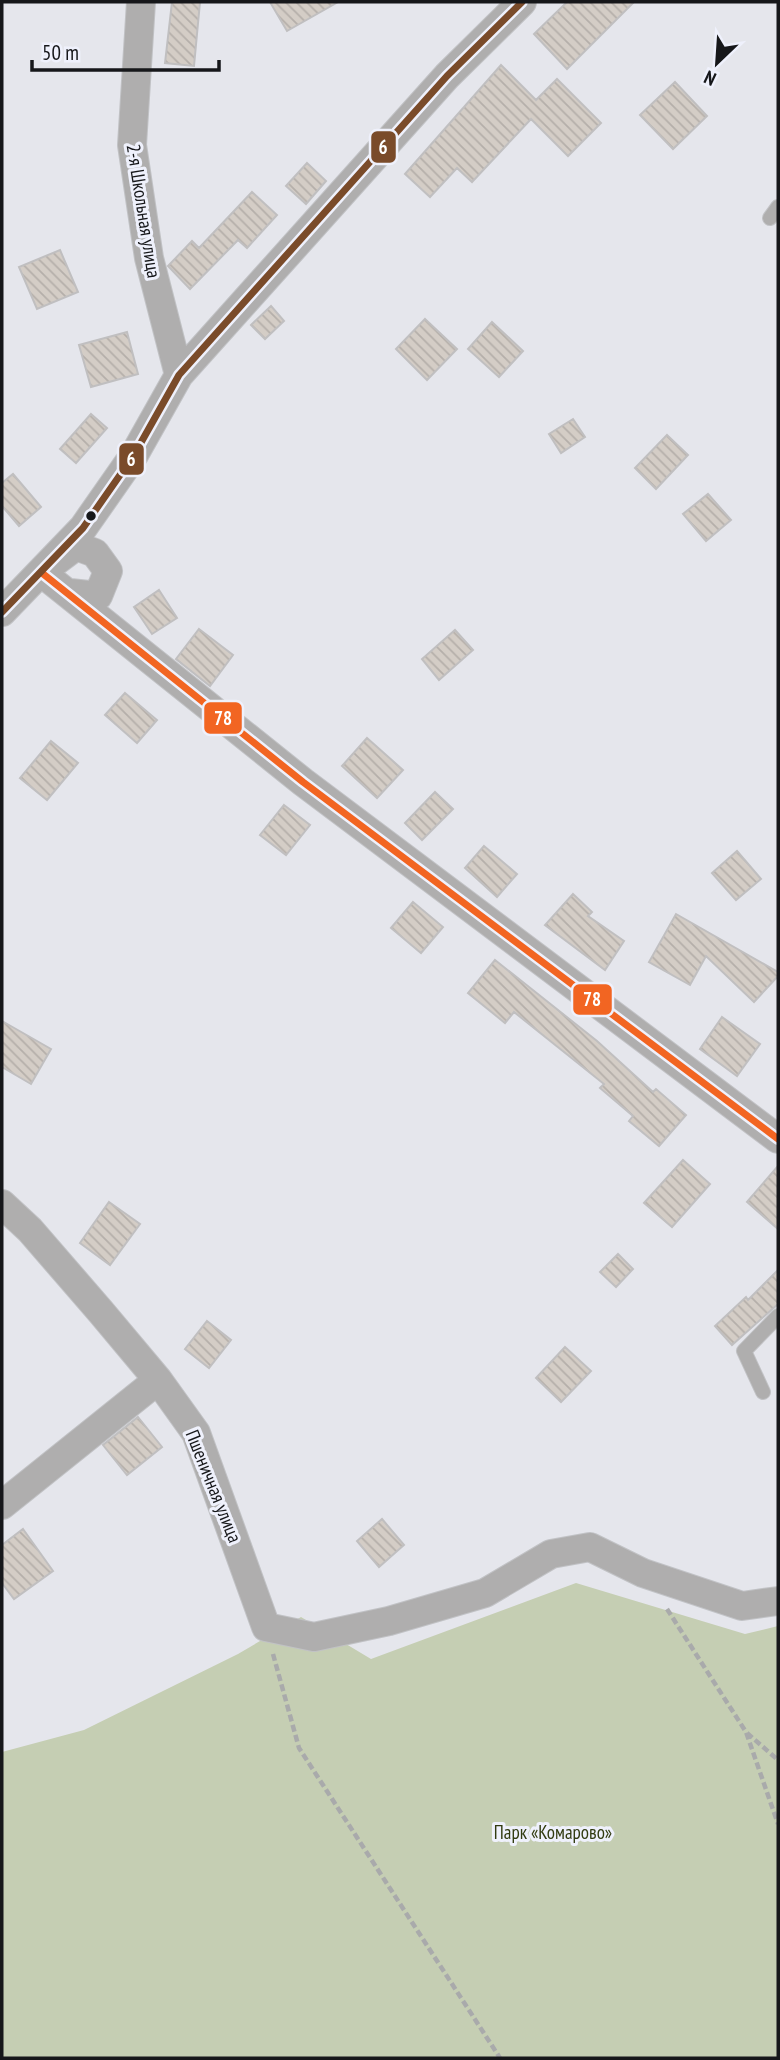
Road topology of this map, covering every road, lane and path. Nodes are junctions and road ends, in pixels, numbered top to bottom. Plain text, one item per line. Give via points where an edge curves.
1 (141, 2) edge
2 (522, 2) edge
3 (179, 375) junction
4 (46, 569) junction
5 (70, 593) junction
6 (2, 612) edge
7 (778, 1139) edge
8 (2, 1204) edge
9 (778, 1316) edge
10 (158, 1380) junction
11 (762, 1392) dead end
12 (2, 1505) edge
13 (778, 1601) edge
14 (665, 1607) dead end
15 (266, 1626) junction
16 (746, 1732) junction
17 (778, 1760) edge
18 (778, 1824) edge
19 (500, 2058) edge

1 - 3 street, 2-я Школьная улица via 132,145 149,258
2 - 3 street via 447,76
3 - 4 street via 134,455 83,528
4 - 5 street
4 - 5 street via 76,546 95,553 108,571 98,596
4 - 6 street
5 - 7 street via 314,791
8 - 10 street, Пшеничная улица via 30,1230
9 - 11 lane via 744,1351
10 - 12 street
10 - 15 street, Пшеничная улица via 196,1433
13 - 15 street via 742,1606 643,1573 590,1547 551,1553 485,1593 389,1621 314,1637
14 - 16 path
15 - 19 path via 299,1748
16 - 17 path
16 - 18 path

